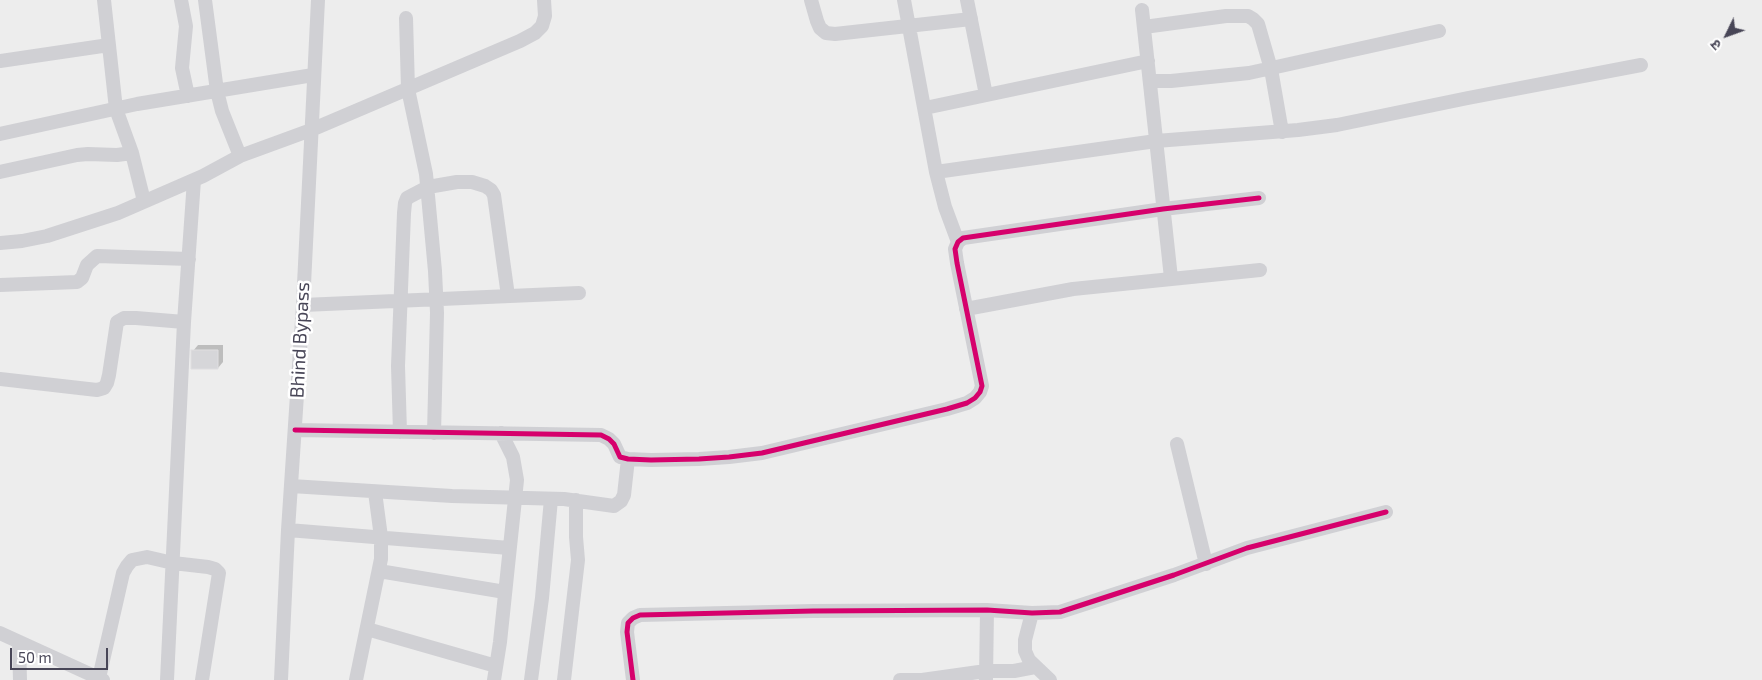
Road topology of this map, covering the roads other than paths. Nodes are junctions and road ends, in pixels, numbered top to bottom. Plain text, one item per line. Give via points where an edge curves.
1 (104, 0) edge
2 (181, 0) edge
3 (205, 0) edge
4 (318, 0) edge
5 (544, 0) edge
6 (811, 0) edge
7 (904, 0) edge
8 (967, 0) edge
9 (1142, 10) dead end
10 (406, 18) dead end
11 (971, 19) junction
12 (909, 26) junction
13 (1144, 27) junction
14 (1439, 31) dead end
15 (109, 45) junction
16 (0, 61) edge
17 (1148, 61) junction
18 (1641, 65) dead end
19 (1271, 68) junction
20 (313, 76) junction
21 (1150, 81) junction
22 (408, 89) junction
23 (217, 91) junction
24 (986, 95) junction
25 (188, 96) junction
26 (925, 108) junction
27 (116, 109) junction
28 (311, 130) junction
29 (1282, 132) junction
30 (0, 134) edge
31 (1156, 141) junction
32 (132, 153) junction
33 (240, 156) junction
34 (0, 172) edge
35 (936, 172) junction
36 (194, 180) junction
37 (428, 187) junction
38 (1259, 198) dead end
39 (144, 201) junction
40 (1164, 209) junction
41 (958, 242) junction
42 (0, 243) edge
43 (189, 259) junction
44 (1260, 270) dead end
45 (1171, 278) junction
46 (0, 285) edge
47 (579, 293) dead end
48 (508, 296) junction
49 (436, 299) junction
50 (402, 301) junction
51 (303, 305) junction
52 (966, 309) junction
53 (184, 322) junction
54 (0, 379) edge
55 (295, 430) junction
56 (400, 432) junction
57 (434, 432) junction
58 (502, 433) junction
59 (1177, 444) dead end
60 (628, 459) junction
61 (291, 486) junction
62 (375, 492) junction
63 (514, 499) junction
64 (551, 499) junction
65 (576, 500) junction
66 (1386, 512) dead end
67 (288, 530) junction
68 (381, 536) junction
69 (509, 548) junction
70 (173, 563) junction
71 (1206, 564) junction
72 (379, 571) junction
73 (505, 592) junction
74 (986, 610) junction
75 (1032, 613) junction
76 (367, 629) junction
77 (0, 633) edge
78 (19, 642) junction
79 (1034, 667) junction
80 (495, 673) edge
81 (986, 676) edge
82 (101, 679) edge
83 (20, 680) edge
84 (167, 680) edge
85 (202, 680) edge
86 (281, 680) edge
87 (356, 680) edge
88 (531, 680) edge
89 (564, 680) edge
90 (633, 680) edge
91 (900, 680) edge
92 (922, 680) edge
93 (1050, 680) edge

1 - 15 street
2 - 25 street via 186,26 182,68
3 - 23 street
4 - 20 street, Bhind Bypass
5 - 22 street via 545,16 535,33
6 - 12 street via 820,28 826,33
7 - 12 street
8 - 11 street
9 - 13 street
10 - 22 street
11 - 12 street
11 - 24 street
12 - 26 street
13 - 17 street
13 - 19 street via 1248,16 1258,24
14 - 19 street
15 - 16 street
15 - 27 street
17 - 21 street
17 - 24 street
18 - 29 street via 1354,122
19 - 21 street via 1203,78
19 - 29 street
20 - 23 street
20 - 28 street, Bhind Bypass
21 - 31 street
22 - 28 street
22 - 37 street
23 - 25 street
23 - 33 street
24 - 26 street
25 - 27 street
26 - 35 street
27 - 30 street
27 - 32 street
28 - 33 street
28 - 51 street, Bhind Bypass
29 - 31 street
31 - 35 street
31 - 40 street
32 - 34 street via 88,154
32 - 39 street
33 - 36 street
35 - 41 street
36 - 39 street
36 - 43 street
37 - 48 street via 472,182 491,190
37 - 49 street
37 - 50 street via 407,198 405,203
38 - 40 street
39 - 42 street via 47,236
40 - 41 street via 963,238
40 - 45 street
41 - 52 street via 955,249
43 - 46 street via 97,256 87,264 77,282
43 - 53 street
44 - 45 street
45 - 52 street via 1073,289
47 - 48 street
48 - 49 street
49 - 50 street
49 - 57 street
50 - 51 street
50 - 56 street via 398,366
51 - 55 street, Bhind Bypass
52 - 60 street via 982,386 975,398 967,403 746,455
53 - 54 street via 124,318 117,322 104,388 97,390
53 - 70 street
55 - 56 street
55 - 61 street, Bhind Bypass
56 - 57 street
57 - 58 street
58 - 60 street via 600,436 609,438 620,457
58 - 63 street via 516,468
59 - 71 street
60 - 65 street via 624,495 618,504 608,506
61 - 62 street
61 - 67 street, Bhind Bypass
62 - 63 street
62 - 68 street
63 - 64 street
63 - 69 street
64 - 65 street
64 - 88 street
65 - 89 street via 578,560
66 - 71 street via 1280,539
67 - 68 street
67 - 86 street, Bhind Bypass
68 - 69 street
68 - 72 street
69 - 73 street
70 - 82 street via 140,557 126,566
70 - 84 street
70 - 85 street via 215,569 219,573
71 - 75 street via 1072,609
72 - 73 street
72 - 76 street
73 - 80 street
74 - 75 street
74 - 81 street
74 - 90 street via 640,614 628,623 627,632
75 - 79 street via 1025,640 1027,656
76 - 80 street
76 - 87 street
77 - 78 street
78 - 82 street
78 - 83 street
79 - 81 street
79 - 93 street
81 - 92 street
91 - 92 street

